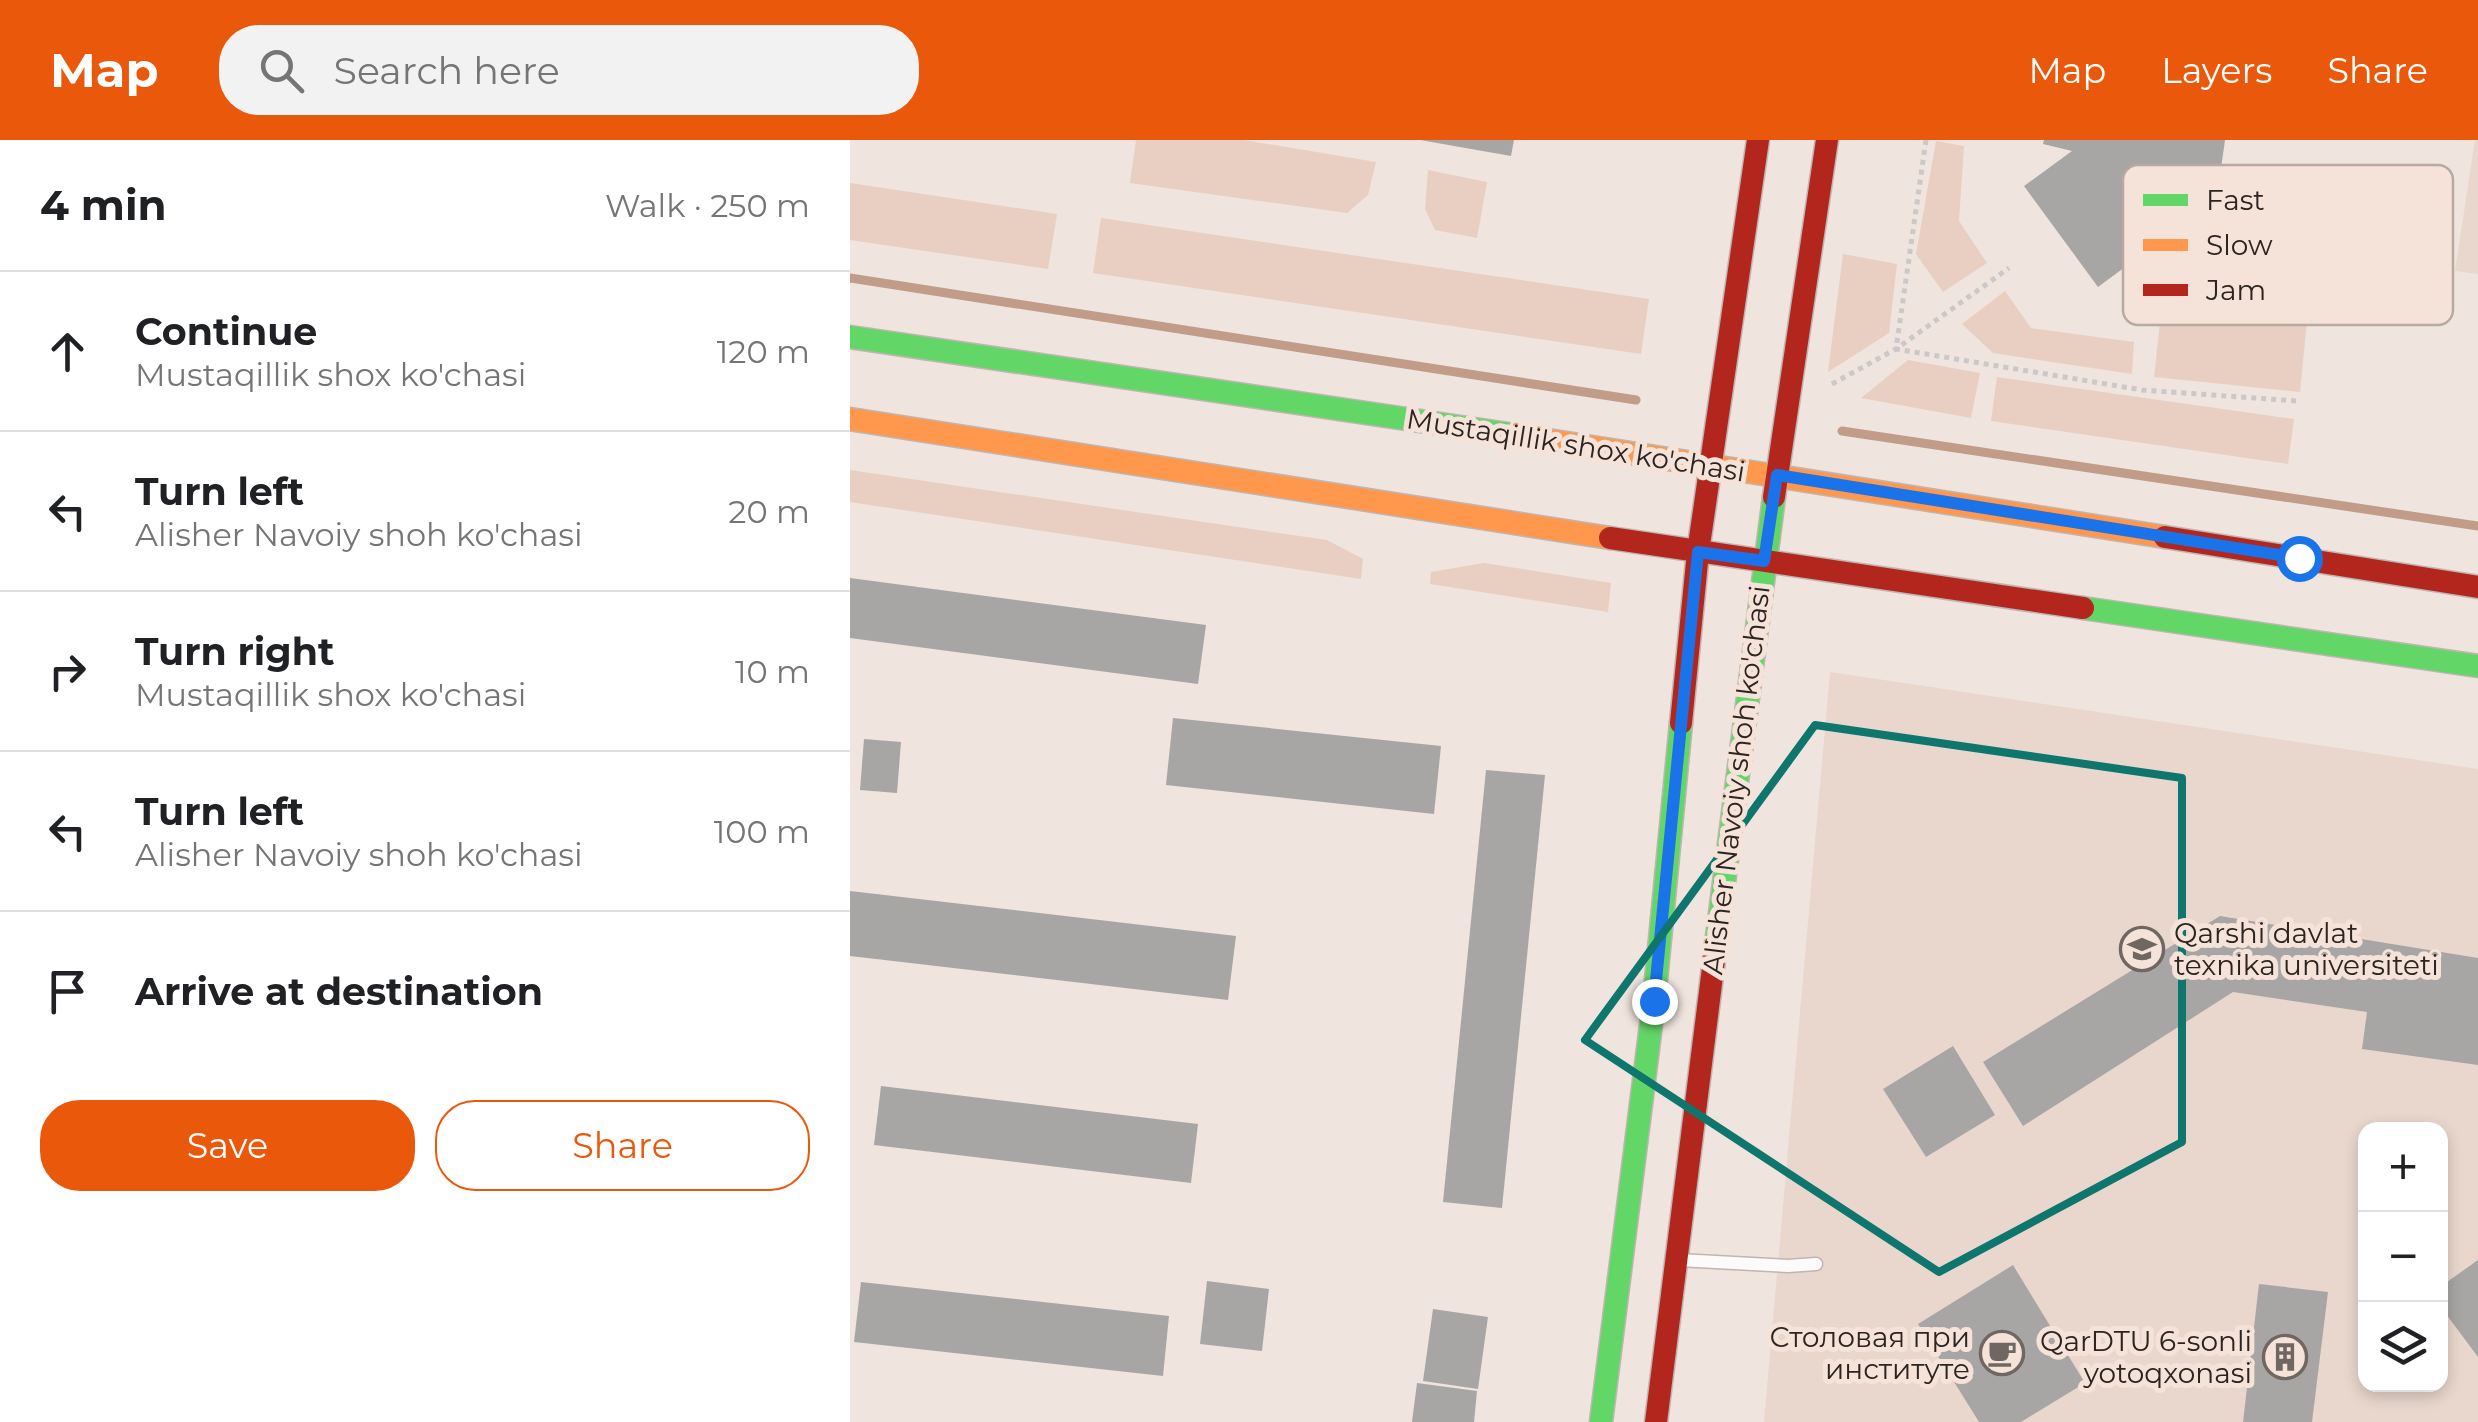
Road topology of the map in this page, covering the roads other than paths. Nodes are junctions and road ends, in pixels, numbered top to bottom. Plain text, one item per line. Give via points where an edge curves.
1 (1758, 140) edge
2 (1827, 140) edge
3 (850, 337) edge
4 (850, 420) edge
5 (1712, 464) junction
6 (1777, 475) junction
7 (1698, 552) junction
8 (1764, 561) junction
9 (2478, 586) edge
10 (2478, 666) edge
11 (1677, 1260) junction
12 (1816, 1264) dead end
13 (1601, 1422) edge
14 (1656, 1422) edge

1 - 5 main road, Alisher Navoiy shoh ko'chasi
2 - 6 main road, Alisher Navoiy shoh ko'chasi
3 - 5 main road, Mustaqillik shox ko'chasi
4 - 7 main road
5 - 6 main road, Mustaqillik shox ko'chasi
5 - 7 main road, Alisher Navoiy shoh ko'chasi
6 - 8 main road, Alisher Navoiy shoh ko'chasi
6 - 9 main road, Mustaqillik shox ko'chasi
7 - 8 main road
7 - 13 main road, Alisher Navoiy shoh ko'chasi via 1654,1001
8 - 10 main road
8 - 11 main road, Alisher Navoiy shoh ko'chasi
11 - 12 lane
11 - 14 main road, Alisher Navoiy shoh ko'chasi

